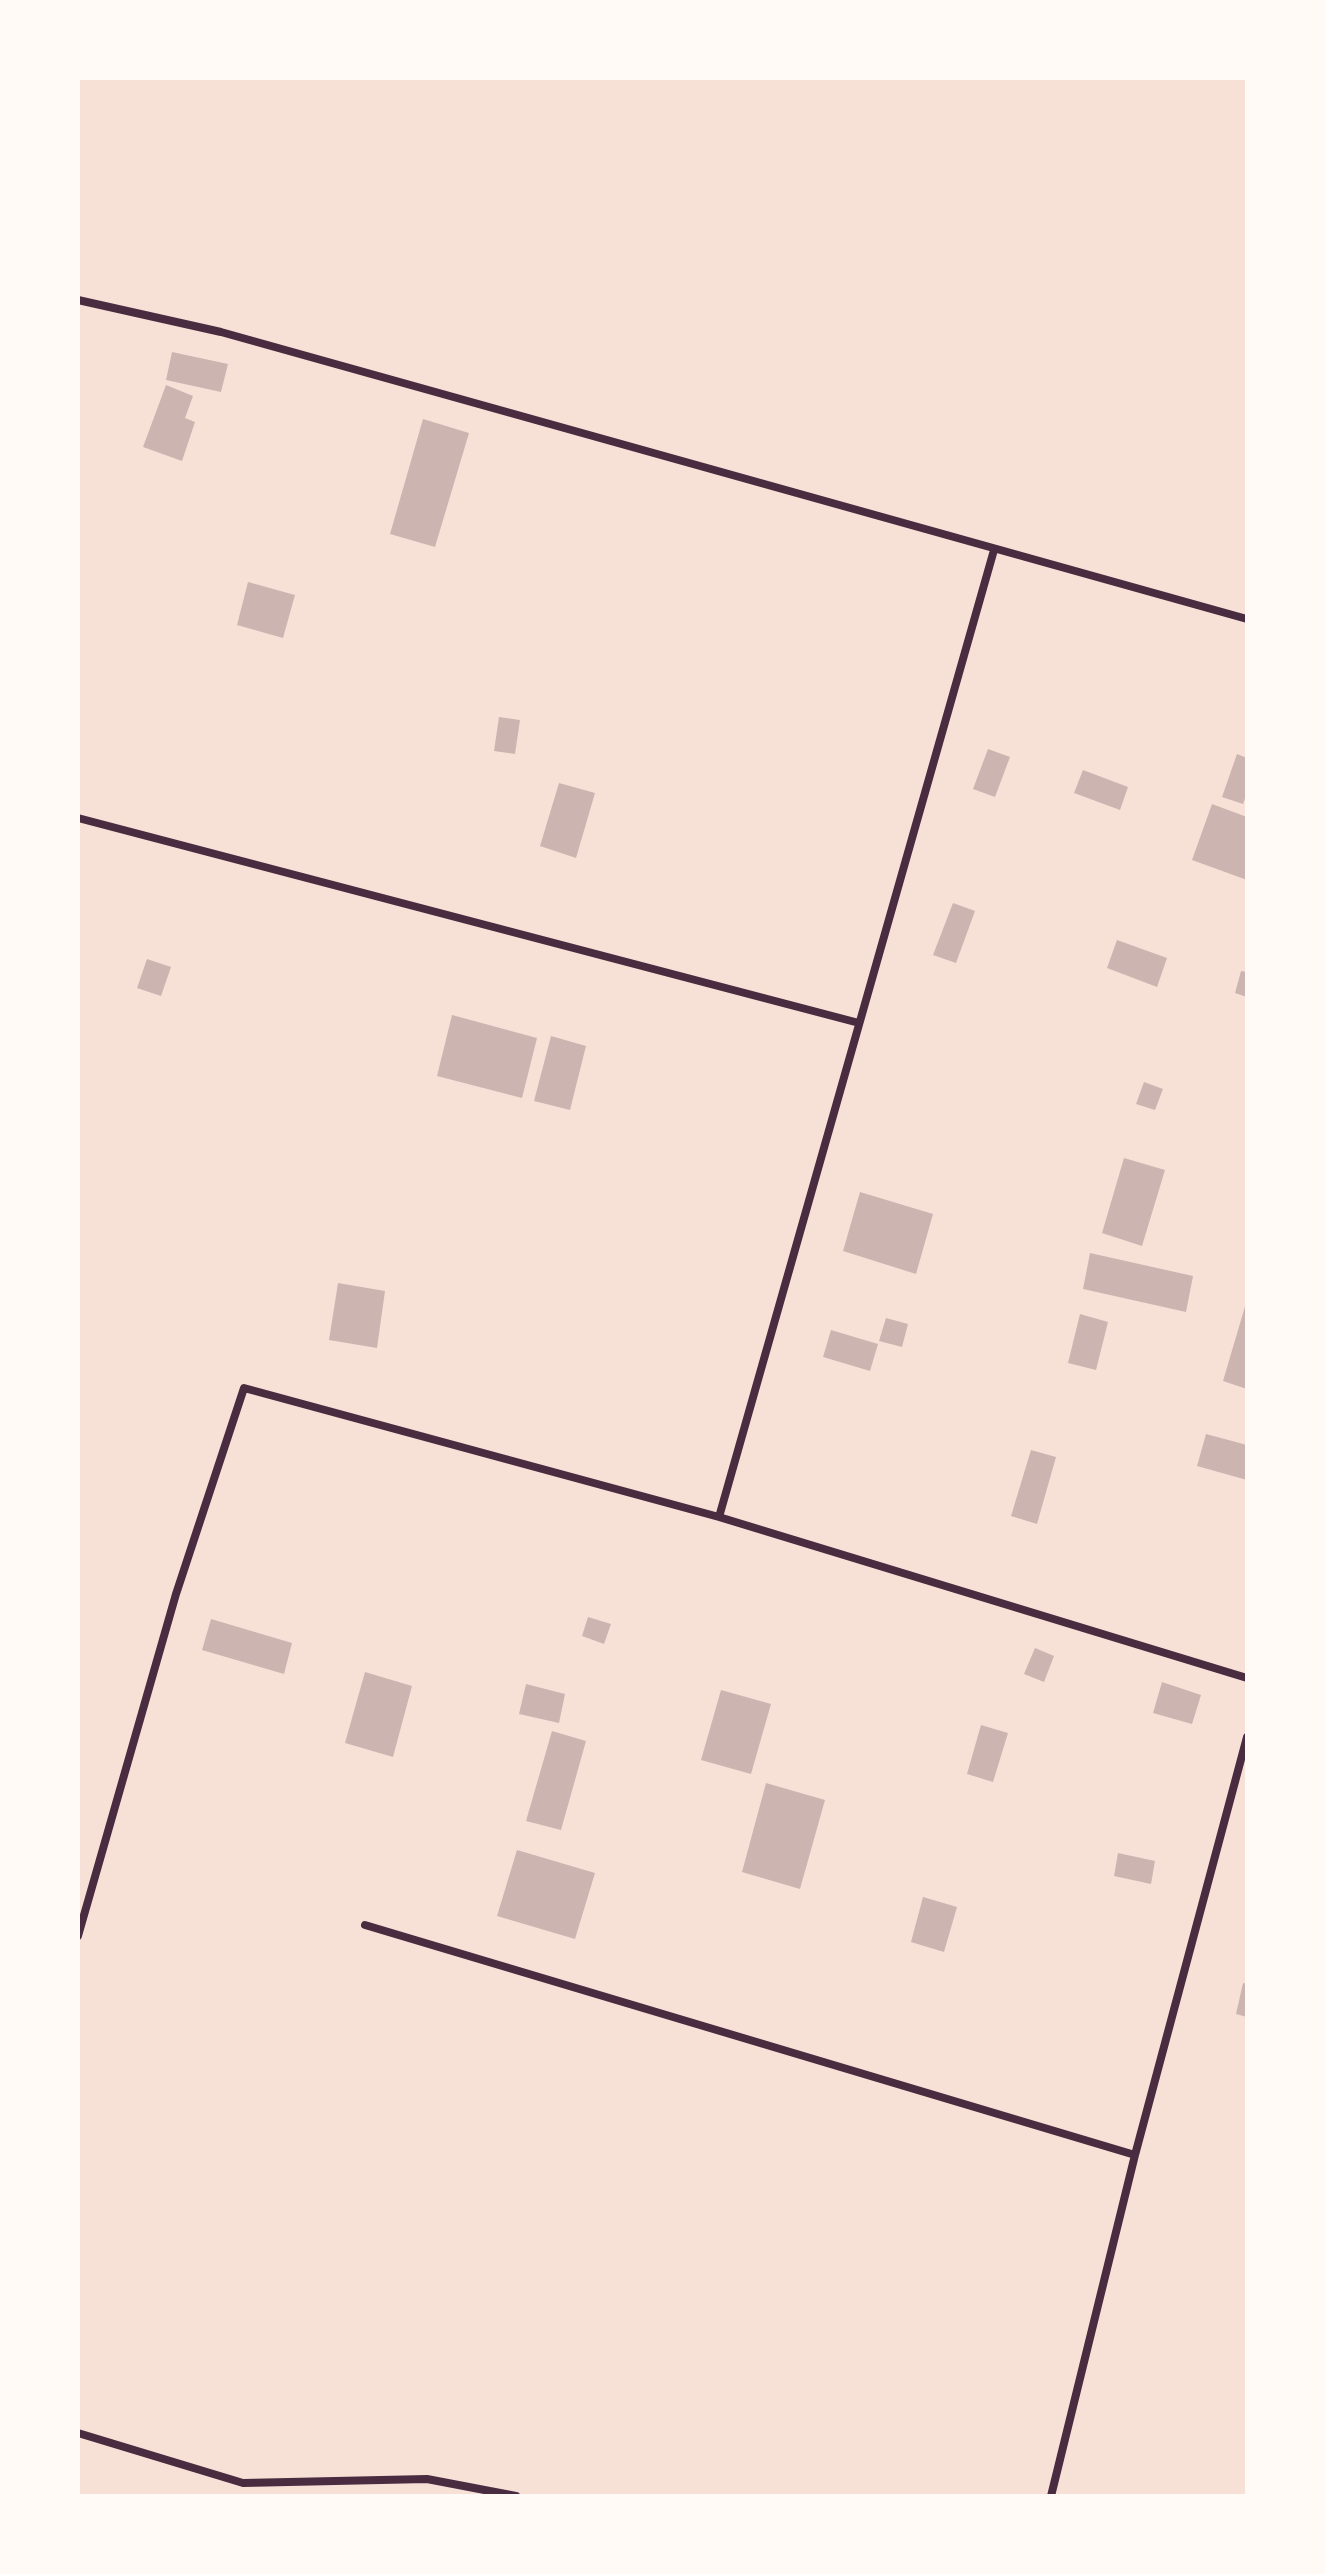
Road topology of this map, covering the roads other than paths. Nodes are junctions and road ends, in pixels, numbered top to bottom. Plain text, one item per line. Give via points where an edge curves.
1 (78, 300) edge
2 (994, 550) junction
3 (1247, 619) edge
4 (78, 818) edge
5 (859, 1023) junction
6 (719, 1517) junction
7 (1247, 1678) edge
8 (1247, 1737) edge
9 (365, 1925) dead end
10 (78, 1936) edge
11 (1135, 2155) junction
12 (78, 2433) edge
13 (516, 2496) edge
14 (1051, 2496) edge

1 - 2 street via 221,332
2 - 3 street
2 - 5 street
4 - 5 street
5 - 6 street
6 - 7 street
6 - 10 street via 244,1388 176,1594
8 - 11 street
9 - 11 street
11 - 14 street
12 - 13 street via 243,2483 427,2479

